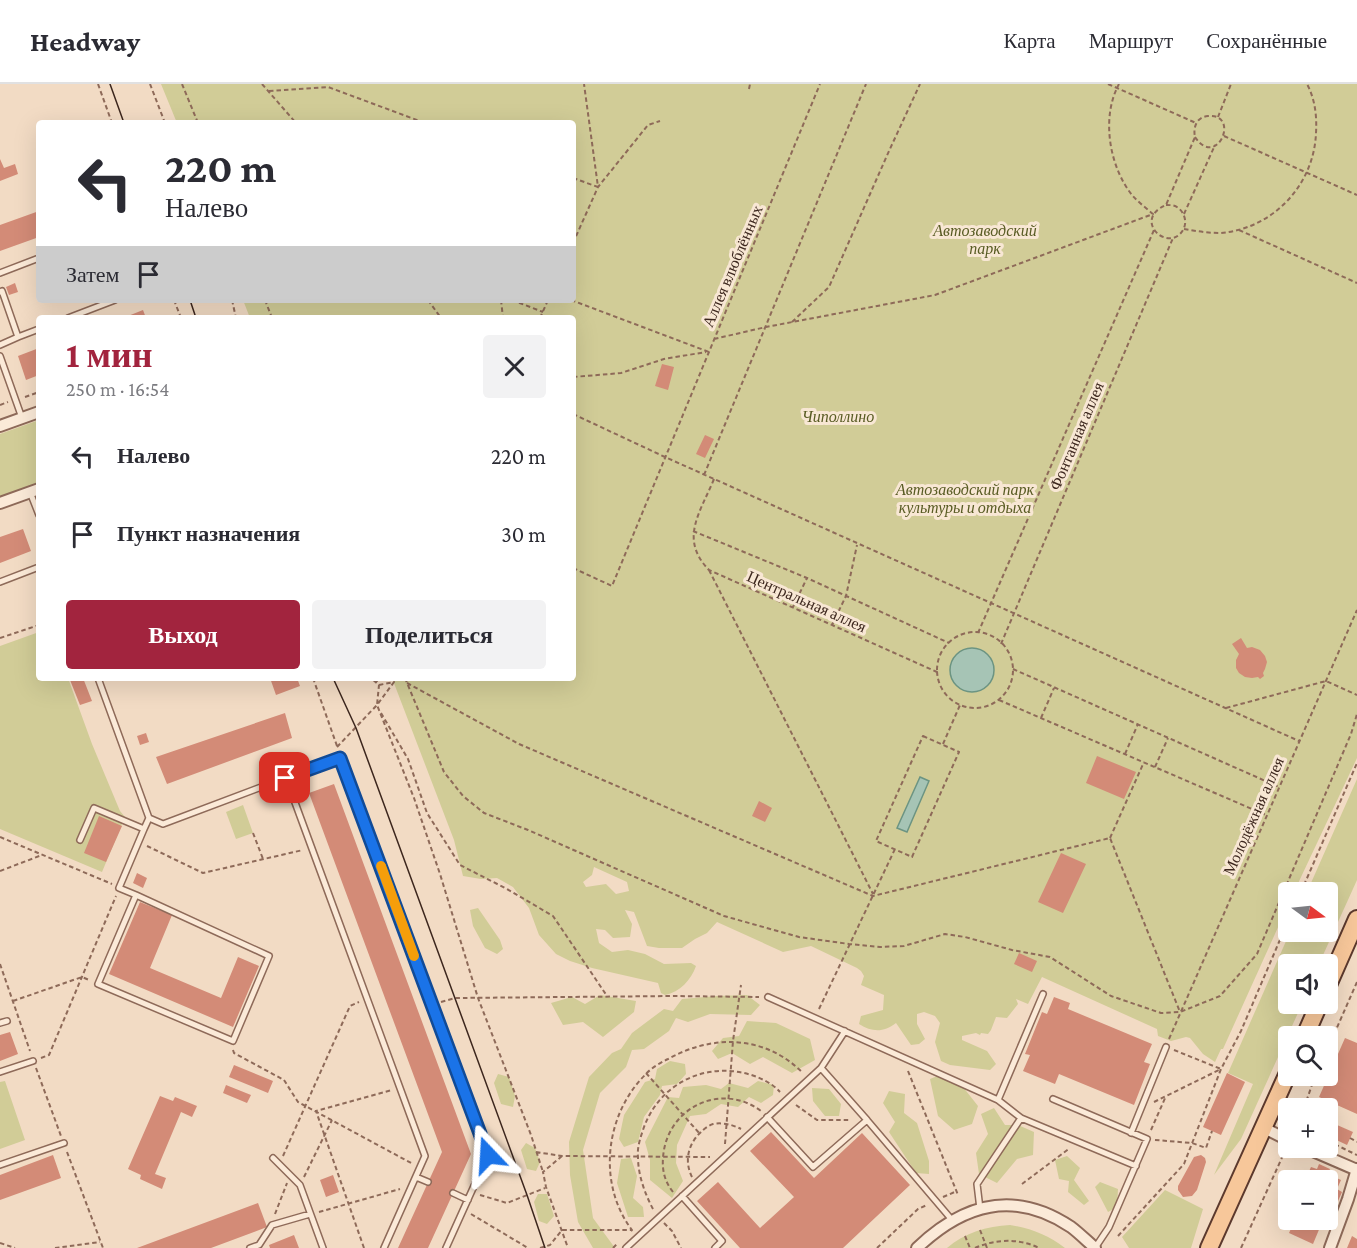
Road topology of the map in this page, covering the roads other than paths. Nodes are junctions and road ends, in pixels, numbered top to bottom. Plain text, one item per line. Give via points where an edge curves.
1 (36, 259) edge
2 (0, 273) edge
3 (0, 292) edge
4 (107, 303) edge
5 (76, 315) edge
6 (36, 330) edge
7 (18, 337) junction
8 (0, 345) edge
9 (0, 356) edge
10 (36, 413) edge
11 (22, 418) junction
12 (0, 426) edge
13 (35, 490) edge
14 (0, 503) edge
15 (36, 568) edge
16 (0, 582) edge
17 (99, 681) edge
18 (285, 778) junction
19 (149, 819) junction
20 (144, 830) junction
21 (80, 840) dead end
22 (136, 895) junction
23 (1357, 919) edge
24 (1338, 962) edge
25 (1043, 994) dead end
26 (768, 997) road end
27 (7, 1021) dead end
28 (0, 1023) edge
29 (845, 1031) junction
30 (1166, 1047) road end
31 (33, 1061) road end
32 (821, 1068) junction
33 (0, 1072) edge
34 (1282, 1086) edge
35 (1053, 1099) dead end
36 (998, 1100) junction
37 (768, 1117) junction
38 (1020, 1118) junction
39 (867, 1120) junction
40 (1264, 1128) junction
41 (1131, 1132) junction
42 (1278, 1135) edge
43 (64, 1143) road end
44 (273, 1158) dead end
45 (1329, 1158) edge
46 (0, 1165) edge
47 (1136, 1166) junction
48 (1357, 1170) edge
49 (416, 1177) junction
50 (428, 1182) dead end
51 (453, 1193) dead end
52 (680, 1197) junction
53 (468, 1200) junction
54 (980, 1209) junction
55 (310, 1214) junction
56 (952, 1220) junction
57 (250, 1248) edge
58 (323, 1248) edge
59 (384, 1248) edge
60 (446, 1248) edge
61 (626, 1248) edge
62 (715, 1248) edge
63 (916, 1248) edge
64 (1095, 1248) edge
65 (1209, 1248) edge
66 (1330, 1248) edge

1 - 2 lane
3 - 7 lane
4 - 5 lane
6 - 7 lane
7 - 8 lane
9 - 11 lane
10 - 11 street
11 - 12 street
13 - 14 street
15 - 16 lane
17 - 19 lane
18 - 19 lane via 163,824
18 - 49 lane via 426,1156
18 - 53 lane via 340,758 488,1155
19 - 20 lane
20 - 21 lane via 94,808
20 - 22 lane via 119,888
22 - 22 lane via 269,956 233,1041 98,984
23 - 24 main road
25 - 36 lane
26 - 29 lane
27 - 28 lane
29 - 32 lane
29 - 36 lane
30 - 41 lane
31 - 33 lane
32 - 37 lane
32 - 39 lane
34 - 40 main road
35 - 41 lane
36 - 38 lane
37 - 39 lane via 813,1167
37 - 52 lane
38 - 47 lane
38 - 54 lane via 977,1184
39 - 56 lane
40 - 42 street
40 - 65 main road
41 - 47 lane via 1148,1140
43 - 46 lane
44 - 55 lane via 300,1185
45 - 48 street
47 - 64 lane via 1109,1227
48 - 66 street
49 - 50 lane
49 - 59 lane
51 - 53 lane
52 - 61 lane
52 - 62 lane via 722,1241
53 - 60 lane
54 - 56 street
54 - 64 street via 1006,1205 1036,1210 1072,1227
55 - 57 lane via 272,1225 259,1245
55 - 58 lane
56 - 63 street

